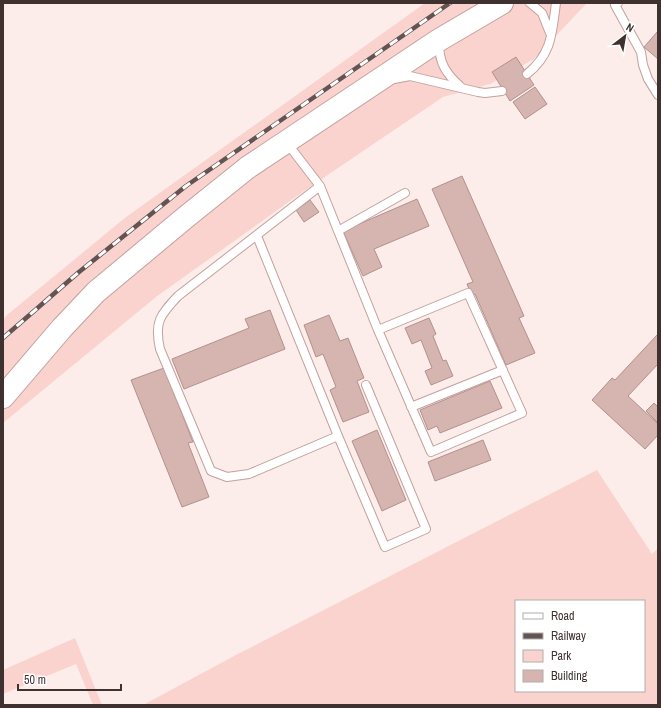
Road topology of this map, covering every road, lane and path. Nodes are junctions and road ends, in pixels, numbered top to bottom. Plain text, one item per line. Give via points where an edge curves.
1 (502, 3) edge
2 (530, 3) edge
3 (556, 3) edge
4 (618, 3) edge
5 (551, 38) junction
6 (439, 40) junction
7 (527, 74) dead end
8 (374, 84) junction
9 (463, 89) junction
10 (502, 90) dead end
11 (658, 95) edge
12 (286, 142) junction
13 (320, 186) junction
14 (405, 193) dead end
15 (338, 231) junction
16 (257, 236) junction
17 (378, 330) junction
18 (502, 370) junction
19 (366, 385) dead end
20 (3, 397) edge
21 (411, 407) junction
22 (338, 436) junction

1 - 6 main road
2 - 5 lane via 542,13
3 - 5 lane
4 - 11 lane via 615,5 641,52 648,79
5 - 7 lane via 543,59
6 - 8 main road
6 - 9 lane via 441,64 446,73
8 - 9 lane via 410,76
8 - 12 main road
9 - 10 lane via 485,93
12 - 13 lane
12 - 20 main road via 241,173 96,292
13 - 15 lane
13 - 16 lane
14 - 15 lane
15 - 17 lane
16 - 22 lane
16 - 22 lane via 178,296 163,312 156,332 160,349 211,471 228,477 249,474
17 - 18 lane via 468,293
17 - 21 lane
18 - 21 lane
18 - 21 lane via 522,413 430,452
19 - 22 lane via 426,529 385,547

